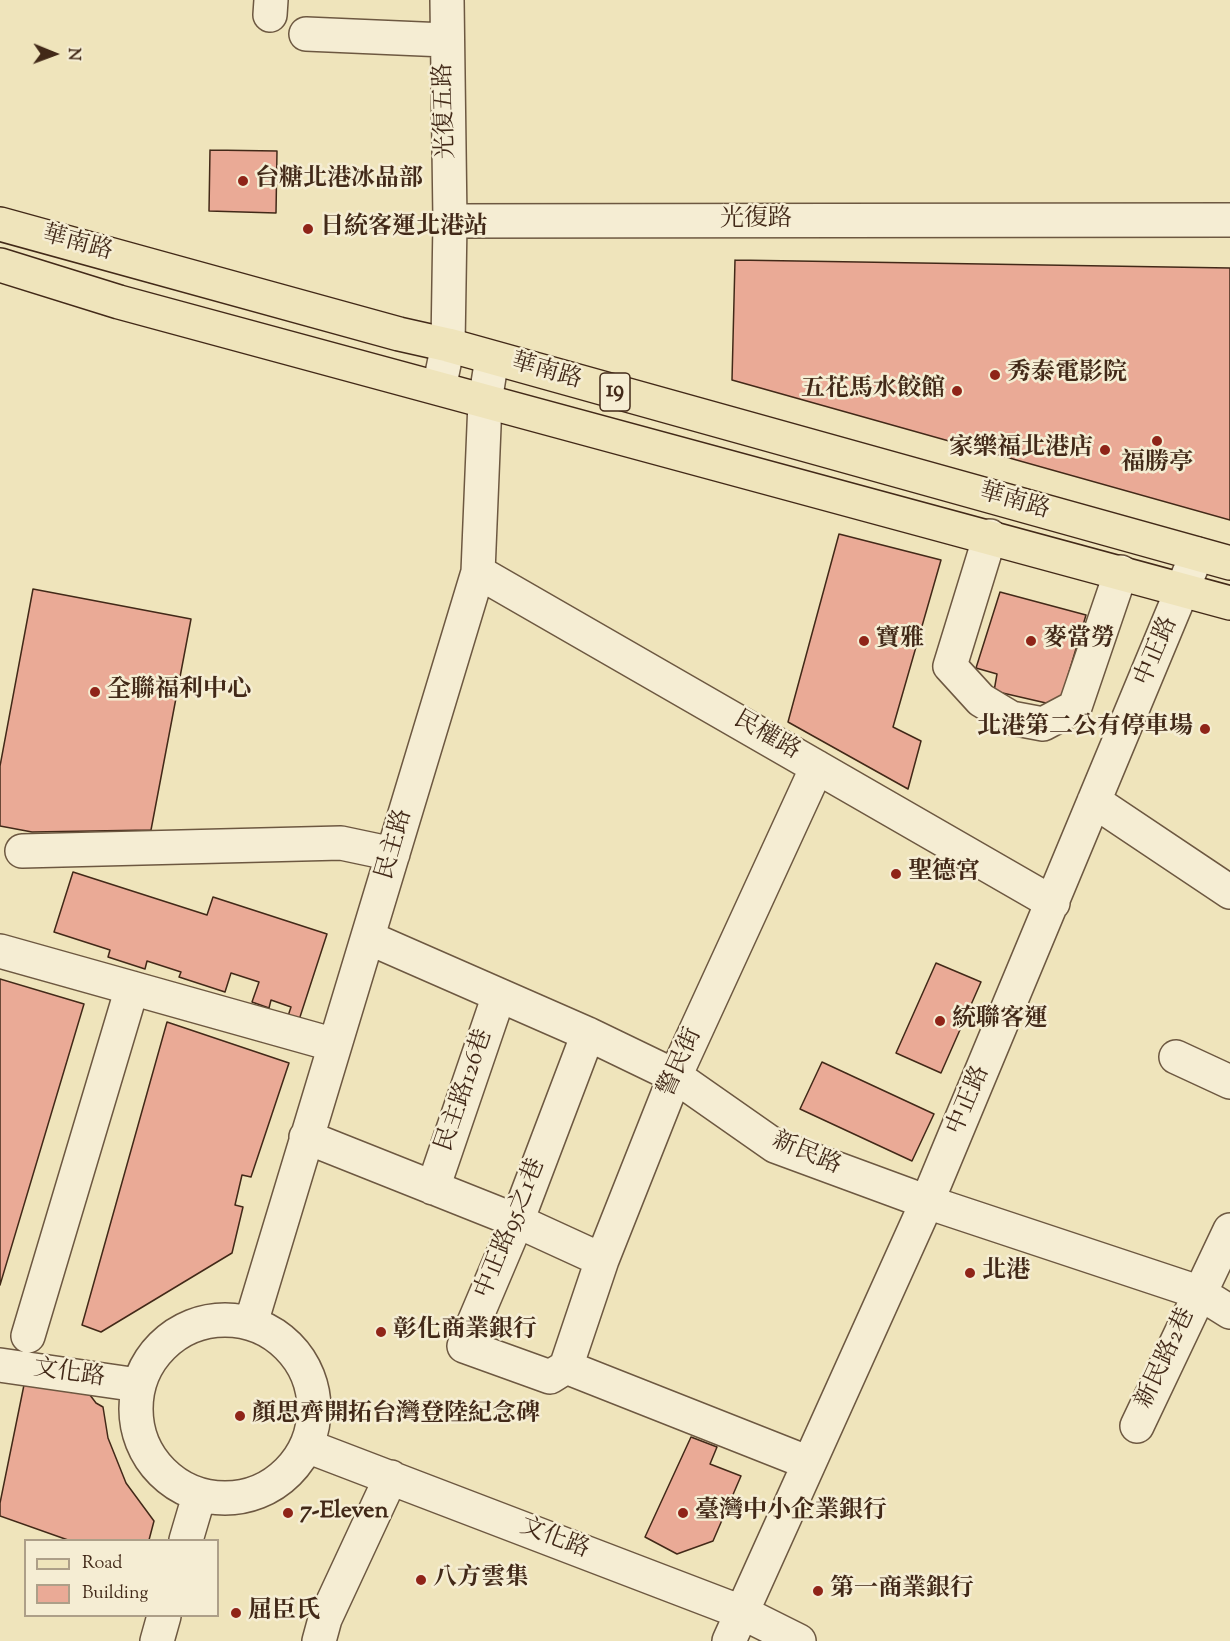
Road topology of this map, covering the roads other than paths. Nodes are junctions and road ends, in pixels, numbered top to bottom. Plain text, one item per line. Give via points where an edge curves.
1 (447, 0) edge
2 (306, 34) dead end
3 (445, 40) junction
4 (1230, 220) edge
5 (450, 221) junction
6 (0, 224) edge
7 (0, 265) edge
8 (448, 345) junction
9 (492, 358) junction
10 (439, 388) junction
11 (485, 402) junction
12 (990, 536) junction
13 (1197, 554) junction
14 (1230, 563) edge
15 (478, 572) junction
16 (1121, 572) junction
17 (1184, 590) junction
18 (1230, 603) edge
19 (818, 767) junction
20 (1094, 801) junction
21 (22, 851) dead end
22 (393, 854) junction
23 (1230, 892) edge
24 (1053, 903) junction
25 (369, 938) junction
26 (0, 951) edge
27 (132, 988) junction
28 (499, 995) junction
29 (588, 1034) junction
30 (335, 1045) junction
31 (1176, 1058) dead end
32 (675, 1076) junction
33 (1230, 1082) edge
34 (306, 1137) junction
35 (433, 1188) junction
36 (927, 1202) junction
37 (517, 1221) junction
38 (1230, 1230) edge
39 (602, 1260) junction
40 (1198, 1292) junction
41 (1230, 1312) edge
42 (252, 1323) junction
43 (28, 1336) dead end
44 (0, 1365) edge
45 (566, 1367) junction
46 (138, 1385) junction
47 (1137, 1426) dead end
48 (307, 1446) junction
49 (809, 1463) junction
50 (391, 1477) junction
51 (199, 1496) junction
52 (186, 1539) edge
53 (164, 1617) edge
54 (735, 1626) edge
55 (157, 1641) edge
56 (319, 1641) edge
57 (799, 1641) edge

1 - 3 street, 光復五路
2 - 3 street
3 - 5 street, 光復五路
4 - 5 street, 光復路
5 - 8 street
6 - 8 main road, 華南路 / 19
7 - 10 main road, 華南路 / 19 via 119,302
8 - 9 main road, 華南路 / 19
8 - 10 street
9 - 11 street, 民主路
9 - 13 main road, 華南路 / 19
10 - 11 main road, 華南路 / 19
11 - 12 main road, 華南路 / 19
11 - 15 street, 民主路
12 - 16 main road, 華南路 / 19
12 - 16 street via 950,666 981,700 1011,717 1043,724 1075,707
13 - 14 main road, 華南路 / 19
13 - 17 street, 中正路
15 - 19 street, 民權路
15 - 22 street, 民主路
16 - 17 main road, 華南路 / 19
17 - 18 main road, 華南路 / 19
17 - 20 street, 中正路
19 - 24 street, 民權路
19 - 32 street, 警民街
20 - 23 street
20 - 24 street, 中正路
21 - 22 street via 341,843
22 - 25 street, 民主路
24 - 36 street, 中正路
25 - 28 street, 新民路
25 - 30 street, 民主路
26 - 27 street
27 - 30 street
27 - 43 street
28 - 29 street, 新民路
28 - 35 street, 民主路126巷
29 - 32 street, 新民路
29 - 37 street, 中正路95之1巷
30 - 34 street, 民主路
31 - 33 street
32 - 36 street, 新民路 via 775,1146
32 - 39 street, 警民街
34 - 35 street
34 - 42 street, 民主路
35 - 37 street
36 - 40 street, 新民路
36 - 49 street, 中正路
37 - 39 street
37 - 45 street, 中正路95之1巷 via 464,1346 550,1377
38 - 40 street, 新民路2巷
39 - 45 street, 警民街
40 - 41 street, 新民路
40 - 47 street, 新民路2巷
42 - 46 street via 223,1319 195,1324 163,1345 150,1359
42 - 48 street via 278,1337 299,1359 311,1386 314,1416
44 - 46 street, 文化路
45 - 49 street
46 - 51 street via 135,1413 140,1440 154,1465 174,1484
48 - 50 street, 文化路
48 - 51 street via 274,1485 250,1496
49 - 54 street, 中正路
50 - 54 street, 文化路
50 - 56 street via 325,1619
51 - 52 street
53 - 55 street
54 - 57 street, 文化路

